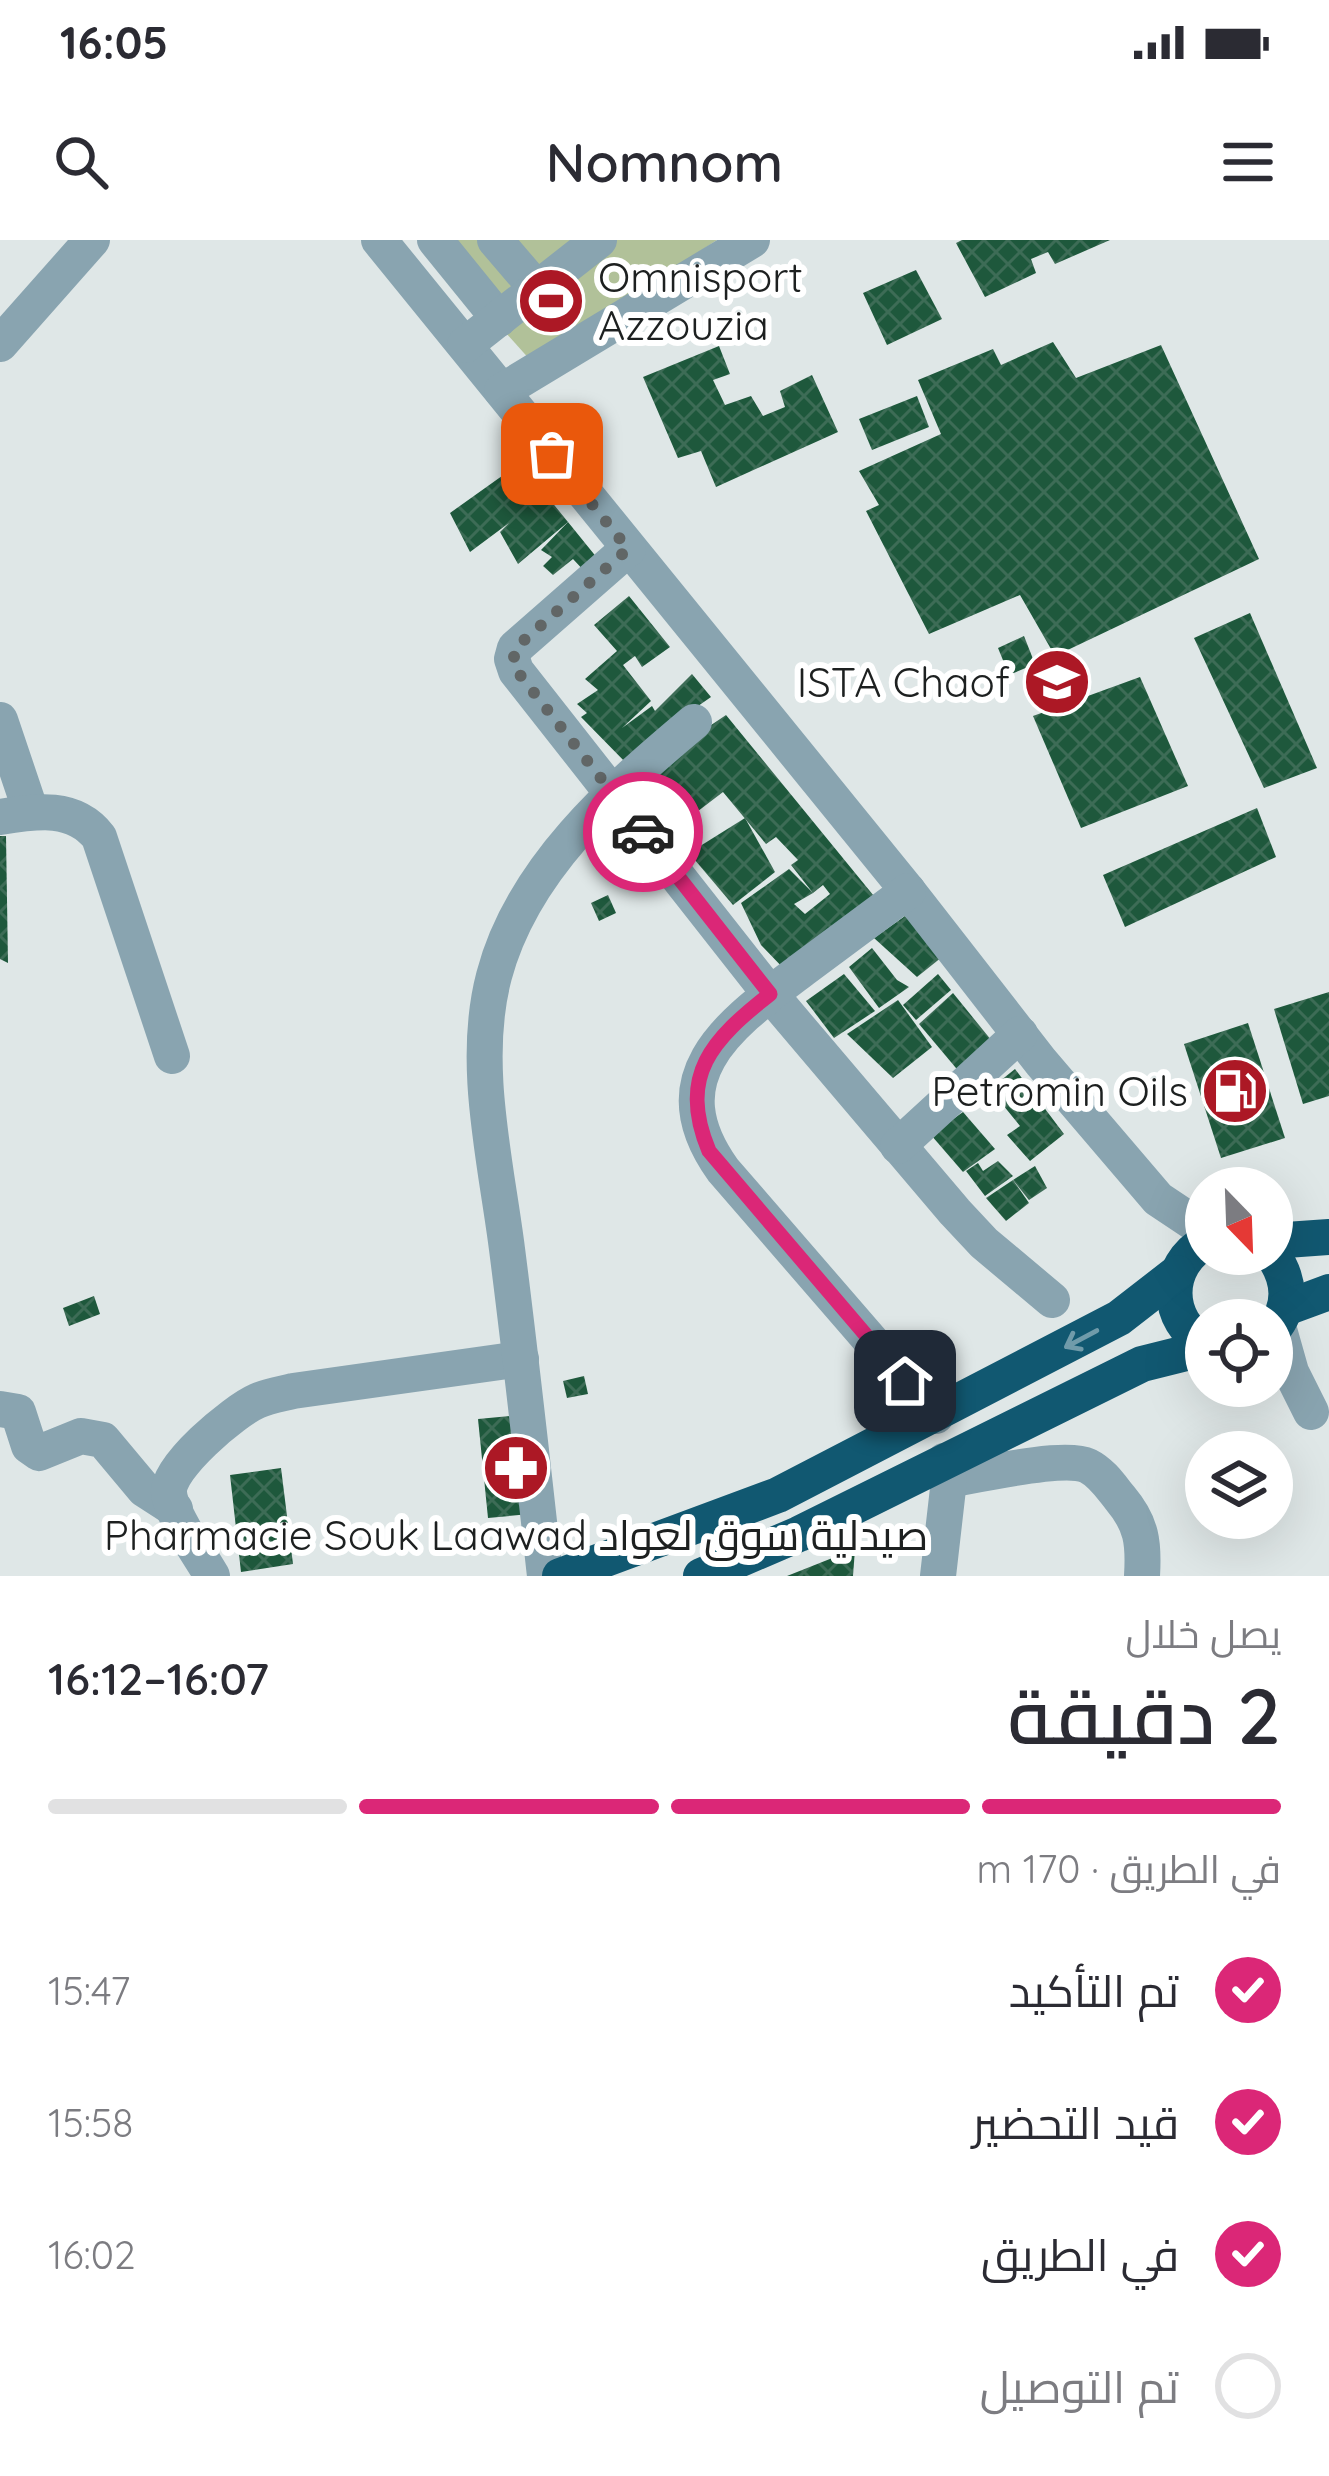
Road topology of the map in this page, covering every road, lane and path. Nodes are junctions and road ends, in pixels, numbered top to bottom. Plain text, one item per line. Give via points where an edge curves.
1 (92, 240) edge
2 (379, 240) edge
3 (435, 240) edge
4 (495, 240) edge
5 (599, 240) edge
6 (752, 240) edge
7 (538, 289) junction
8 (499, 319) junction
9 (0, 344) edge
10 (465, 345) junction
11 (502, 392) junction
12 (628, 549) junction
13 (0, 720) edge
14 (694, 722) dead end
15 (612, 791) junction
16 (16, 815) edge
17 (908, 891) junction
18 (770, 994) junction
19 (1020, 1034) junction
20 (172, 1056) dead end
21 (898, 1145) junction
22 (1158, 1199) junction
23 (1185, 1218) edge
24 (1329, 1237) edge
25 (1293, 1240) edge
26 (1185, 1252) edge
27 (1185, 1263) edge
28 (1185, 1268) edge
29 (1329, 1292) edge
30 (1052, 1300) dead end
31 (1293, 1313) edge
32 (1185, 1327) edge
33 (1185, 1352) edge
34 (521, 1359) junction
35 (1293, 1376) edge
36 (1293, 1396) edge
37 (0, 1409) edge
38 (936, 1416) junction
39 (1320, 1423) edge
40 (946, 1470) junction
41 (175, 1509) junction
42 (720, 1572) edge
43 (212, 1576) edge
44 (545, 1576) edge
45 (560, 1576) edge
46 (938, 1576) edge
47 (1142, 1576) edge

1 - 9 street
2 - 10 street
3 - 8 street
4 - 7 street
5 - 7 street
6 - 11 street
7 - 8 street
8 - 10 street
10 - 11 street
11 - 12 street
12 - 15 street via 512,659
12 - 17 street
13 - 16 street
14 - 15 street
15 - 18 street
15 - 34 street via 526,901 494,976 488,1013 488,1097
16 - 20 street via 73,814 99,837
17 - 18 street
17 - 19 street
18 - 21 street
18 - 38 street via 705,1061 700,1130 723,1170
19 - 21 street
19 - 22 street
21 - 30 street via 984,1244
22 - 23 street
22 - 26 street
24 - 25 highway
27 -> 38 highway via 1119,1318
28 - 32 highway via 1173,1290
29 - 31 highway
33 - 40 highway via 1142,1364
34 - 41 street via 254,1402 173,1473
34 - 44 street
35 - 39 street
36 - 39 street
37 - 41 street via 18,1412 39,1453 81,1436 103,1440 144,1489
38 - 45 highway via 747,1508
40 - 42 highway
40 - 46 street
40 - 47 street via 1087,1466 1135,1516
41 - 43 street

